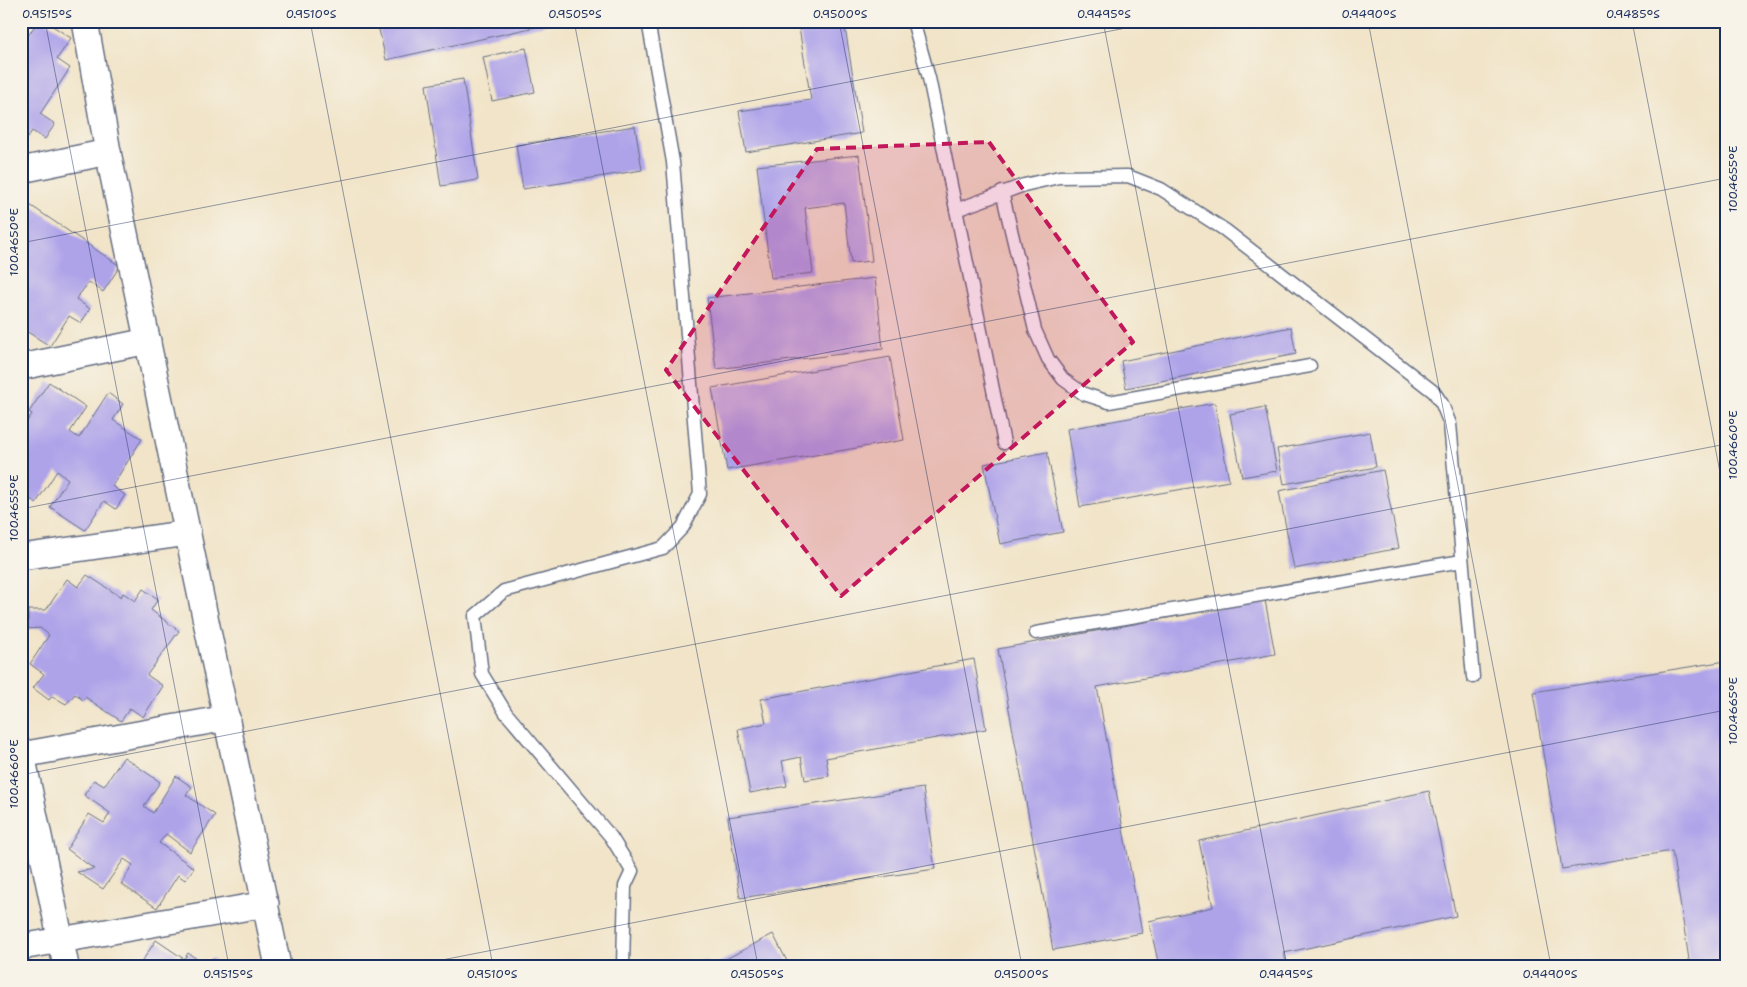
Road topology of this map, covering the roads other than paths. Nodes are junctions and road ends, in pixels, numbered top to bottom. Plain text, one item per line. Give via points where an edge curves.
1 (85, 21) edge
2 (648, 21) edge
3 (913, 21) edge
4 (108, 152) junction
5 (21, 170) edge
6 (1002, 192) junction
7 (956, 210) junction
8 (148, 341) junction
9 (1310, 366) dead end
10 (21, 368) edge
11 (1004, 443) dead end
12 (188, 533) junction
13 (21, 557) edge
14 (1462, 561) junction
15 (1036, 633) dead end
16 (1473, 677) dead end
17 (227, 718) junction
18 (22, 753) edge
19 (266, 904) junction
20 (60, 939) junction
21 (21, 946) edge
22 (66, 966) edge
23 (278, 966) edge
24 (623, 966) edge

1 - 4 street
2 - 24 lane via 673,162 700,494 683,527 663,548 504,590 475,616 482,674 506,713 611,837 632,871 625,886
3 - 7 lane via 929,78
4 - 5 street
4 - 8 street
6 - 7 lane
6 - 9 lane via 1035,330 1048,359 1063,378 1084,394 1109,402
6 - 14 lane via 1059,177 1094,176 1128,176 1161,189 1225,230 1434,392 1450,424
7 - 11 lane
8 - 10 street
8 - 12 street
12 - 13 street
12 - 17 street
14 - 15 lane
14 - 16 lane
17 - 18 street
17 - 19 street
18 - 20 street
19 - 20 street
19 - 23 street
20 - 21 street
20 - 22 street

